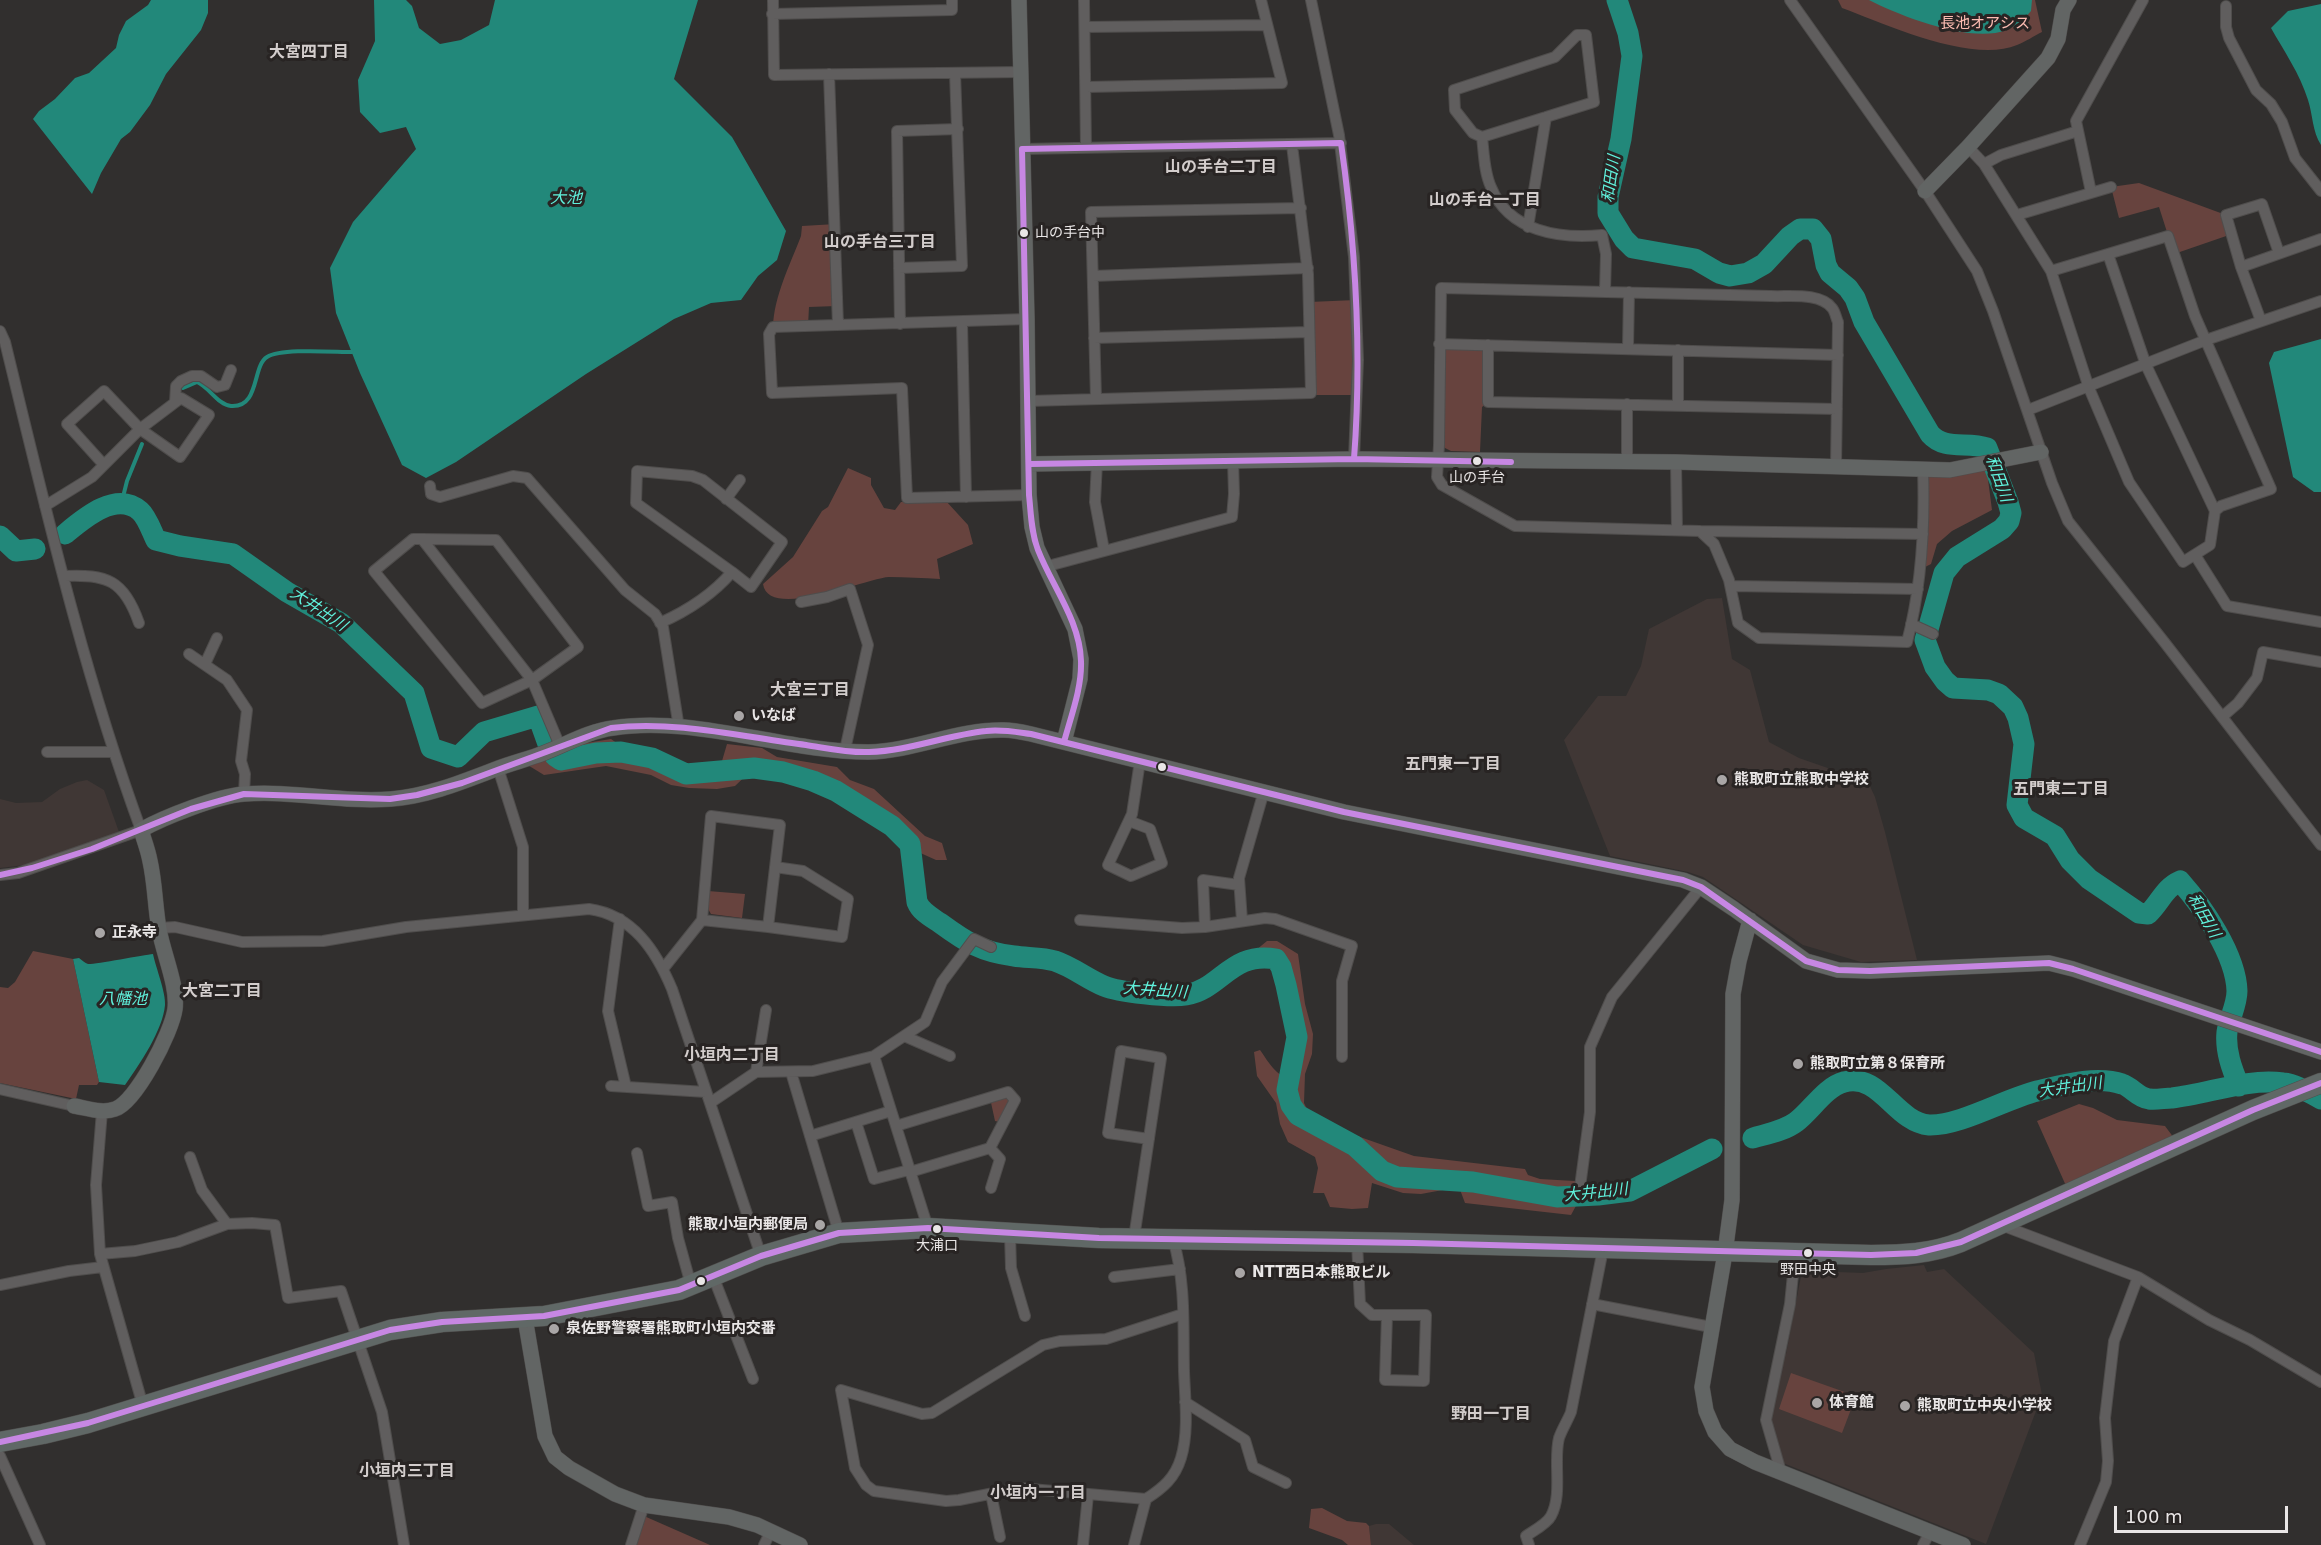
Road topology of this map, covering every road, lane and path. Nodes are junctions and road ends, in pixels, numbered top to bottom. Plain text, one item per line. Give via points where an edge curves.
1 (773, 0) edge
2 (951, 0) edge
3 (1019, 0) edge
4 (1084, 0) edge
5 (1261, 0) edge
6 (1311, 0) edge
7 (1790, 0) edge
8 (2069, 0) edge
9 (2143, 0) edge
10 (2226, 6) dead end
11 (772, 14) junction
12 (1267, 25) junction
13 (1085, 27) junction
14 (1021, 72) junction
15 (955, 73) junction
16 (829, 74) junction
17 (1086, 87) junction
18 (1545, 117) junction
19 (958, 129) junction
20 (2078, 131) junction
21 (1482, 137) junction
22 (1341, 143) junction
23 (1292, 145) junction
24 (1968, 147) junction
25 (1086, 148) junction
26 (1022, 149) junction
27 (1984, 164) junction
28 (2111, 187) dead end
29 (1925, 191) junction
30 (2321, 191) edge
31 (2091, 192) junction
32 (1301, 208) junction
33 (2017, 214) junction
34 (1528, 227) junction
35 (2321, 239) edge
36 (2279, 253) junction
37 (2108, 254) junction
38 (2241, 267) junction
39 (899, 268) junction
40 (1308, 268) junction
41 (2051, 271) junction
42 (1093, 276) junction
43 (1605, 291) junction
44 (1629, 292) junction
45 (2321, 301) edge
46 (1028, 320) junction
47 (2261, 321) junction
48 (962, 323) junction
49 (900, 324) junction
50 (838, 325) junction
51 (1310, 332) junction
52 (1, 334) edge
53 (1094, 338) junction
54 (2206, 340) junction
55 (1439, 344) junction
56 (1488, 345) junction
57 (1628, 348) junction
58 (1678, 350) junction
59 (1838, 355) junction
60 (2146, 365) junction
61 (231, 370) dead end
62 (2089, 388) junction
63 (1096, 399) junction
64 (1029, 400) junction
65 (175, 402) junction
66 (1627, 404) junction
67 (1678, 405) junction
68 (1837, 409) junction
69 (2028, 411) junction
70 (140, 429) junction
71 (2041, 452) junction
72 (1354, 459) junction
73 (1438, 459) junction
74 (1233, 460) junction
75 (1097, 462) junction
76 (1627, 462) junction
77 (1676, 462) junction
78 (1030, 464) junction
79 (104, 465) junction
80 (1836, 467) junction
81 (1923, 469) junction
82 (740, 480) dead end
83 (430, 486) dead end
84 (1029, 495) junction
85 (966, 497) junction
86 (726, 499) junction
87 (45, 506) junction
88 (2215, 511) junction
89 (1677, 530) junction
90 (1700, 531) junction
91 (1923, 534) junction
92 (422, 539) junction
93 (1104, 550) junction
94 (2195, 555) junction
95 (1048, 566) junction
96 (732, 572) junction
97 (64, 576) junction
98 (1731, 586) junction
99 (1918, 589) junction
100 (801, 602) dead end
101 (2321, 622) edge
102 (139, 623) dead end
103 (660, 623) junction
104 (1916, 626) junction
105 (1933, 634) dead end
106 (217, 638) dead end
107 (189, 654) dead end
108 (2321, 662) edge
109 (205, 664) junction
110 (532, 680) junction
111 (2222, 717) junction
112 (679, 728) junction
113 (1064, 742) junction
114 (560, 746) junction
115 (845, 750) junction
116 (47, 752) dead end
117 (112, 752) junction
118 (1140, 761) junction
119 (498, 768) junction
120 (1264, 791) junction
121 (244, 794) junction
122 (1129, 821) junction
123 (141, 830) junction
124 (2321, 845) edge
125 (775, 867) junction
126 (0, 874) edge
127 (1239, 885) junction
128 (1701, 887) junction
129 (523, 915) junction
130 (620, 919) junction
131 (702, 920) junction
132 (1080, 920) dead end
133 (1750, 920) junction
134 (1242, 921) junction
135 (768, 927) junction
136 (1205, 927) junction
137 (159, 928) junction
138 (991, 947) dead end
139 (663, 969) junction
140 (766, 1010) dead end
141 (904, 1036) junction
142 (2321, 1052) edge
143 (874, 1056) junction
144 (950, 1056) dead end
145 (1342, 1057) dead end
146 (756, 1072) junction
147 (790, 1072) junction
148 (2321, 1083) edge
149 (611, 1086) dead end
150 (626, 1087) junction
151 (0, 1089) edge
152 (706, 1092) junction
153 (710, 1103) junction
154 (74, 1106) joint
155 (102, 1111) junction
156 (891, 1112) junction
157 (856, 1122) junction
158 (896, 1126) junction
159 (810, 1136) junction
160 (1149, 1139) junction
161 (990, 1148) junction
162 (637, 1153) dead end
163 (190, 1157) dead end
164 (910, 1171) junction
165 (1580, 1187) dead end
166 (991, 1188) dead end
167 (227, 1224) junction
168 (2001, 1224) junction
169 (928, 1228) junction
170 (839, 1233) junction
171 (1010, 1234) junction
172 (1134, 1238) junction
173 (1173, 1239) junction
174 (1357, 1242) junction
175 (1603, 1249) junction
176 (1725, 1252) junction
177 (100, 1254) junction
178 (1795, 1254) junction
179 (761, 1256) junction
180 (103, 1267) junction
181 (1180, 1269) junction
182 (713, 1276) junction
183 (1114, 1277) dead end
184 (2138, 1277) junction
185 (0, 1284) edge
186 (691, 1285) junction
187 (1592, 1304) junction
188 (1183, 1314) junction
189 (1387, 1315) junction
190 (1025, 1316) dead end
191 (525, 1318) junction
192 (1711, 1327) junction
193 (357, 1339) junction
194 (753, 1379) dead end
195 (2321, 1382) edge
196 (1185, 1402) junction
197 (142, 1406) junction
198 (0, 1442) edge
199 (0, 1456) edge
200 (1781, 1472) junction
201 (1286, 1483) dead end
202 (991, 1494) junction
203 (1088, 1495) junction
204 (1146, 1498) junction
205 (644, 1505) junction
206 (771, 1531) junction
207 (1000, 1536) dead end
208 (1926, 1538) edge
209 (40, 1545) edge
210 (404, 1545) edge
211 (631, 1545) edge
212 (764, 1545) edge
213 (800, 1545) edge
214 (1083, 1545) edge
215 (1134, 1545) edge
216 (1529, 1545) edge
217 (1963, 1545) edge
218 (2080, 1545) edge

1 - 11 street
2 - 11 street via 952,10
3 - 14 street
4 - 13 street
5 - 12 street
6 - 22 street
7 - 29 street
8 - 24 street via 2049,58
9 - 20 street via 2076,121
10 - 30 street via 2229,38 2256,90 2282,122 2295,158
11 - 16 street via 774,75
12 - 13 street
12 - 17 street via 1282,83
13 - 17 street
14 - 15 street
14 - 26 street
15 - 16 street
15 - 19 street
16 - 50 street
17 - 25 street
18 - 21 street
18 - 21 street via 1594,102 1586,35 1577,35 1555,57 1454,90 1455,110 1473,133
18 - 34 street
19 - 39 street via 897,131
19 - 39 street via 962,266
20 - 27 street
20 - 31 street
21 - 34 street via 1491,188 1502,206
22 - 23 street
22 - 72 street via 1356,300
23 - 25 street
23 - 32 street
24 - 27 street
24 - 29 street
25 - 26 street
26 - 46 street
27 - 33 street
28 - 31 street
29 - 69 street via 1977,272
31 - 33 street
32 - 40 street
32 - 42 street via 1091,212
33 - 41 street
34 - 43 street via 1559,236 1602,235
35 - 36 street
36 - 38 street
36 - 38 street via 2262,204 2226,214
37 - 41 street
37 - 54 street via 2168,236
37 - 60 street
38 - 47 street
39 - 49 street
40 - 42 street
40 - 51 street
41 - 62 street
42 - 53 street
43 - 44 street
43 - 55 street via 1441,288
44 - 57 street
44 - 59 street via 1823,301 1833,308 1838,322
45 - 47 street
46 - 48 street
46 - 64 street
47 - 54 street
48 - 49 street
48 - 85 street
49 - 50 street
50 - 85 street via 773,327 769,334 772,393 902,387 907,498
51 - 53 street
51 - 63 street via 1311,393
52 - 87 street
53 - 63 street
54 - 60 street
54 - 88 street via 2271,489
55 - 56 street
55 - 73 street
56 - 57 street
56 - 66 street via 1488,402
57 - 58 street
58 - 59 street
58 - 67 street
59 - 68 street
60 - 62 street
60 - 88 street
61 - 65 street via 225,385 217,387 201,376 181,381 176,387
62 - 69 street
62 - 94 street via 2129,482 2183,562
63 - 64 street
64 - 78 street
65 - 70 street
65 - 70 street via 181,398 208,415 180,457
66 - 67 street
66 - 76 street
67 - 68 street
68 - 80 street
69 - 71 street
70 - 79 street
70 - 79 street via 104,391 68,424
71 - 81 street via 1950,470
71 - 111 street via 2068,521
72 - 73 street
72 - 74 street
73 - 76 street
73 - 89 street via 1437,477 1442,485 1515,526
74 - 75 street
74 - 93 street via 1232,517
75 - 78 street
75 - 93 street via 1095,502
76 - 77 street
77 - 80 street
77 - 89 street
78 - 84 street
79 - 87 street via 92,477
80 - 81 street
81 - 91 street
82 - 86 street
83 - 103 street via 431,494 440,497 513,476 527,478 625,590 655,614
84 - 85 street
84 - 95 street via 1037,548
86 - 96 street via 782,542 751,587
86 - 96 street via 692,476 637,471 636,503
87 - 97 street
88 - 94 street via 2211,545
89 - 90 street
90 - 91 street
90 - 98 street via 1714,544
91 - 99 street
92 - 110 street
92 - 110 street via 496,540 578,647
92 - 110 street via 413,539 374,570 482,703
93 - 95 street
94 - 101 street via 2227,606
95 - 113 street via 1075,629 1081,659 1080,680
96 - 103 street via 719,587
97 - 102 street via 109,579 132,602
97 - 117 street
98 - 99 street
98 - 104 street via 1738,623 1759,639 1906,642
99 - 104 street
100 - 115 street via 850,589 868,645
103 - 112 street
104 - 105 street
106 - 109 street
107 - 109 street
108 - 111 street via 2263,652 2257,678
109 - 121 street via 227,680 247,710 242,761
110 - 114 street
111 - 124 street
112 - 114 street via 611,728
112 - 115 street
113 - 115 street via 1005,730 869,752
113 - 118 street
114 - 119 street
116 - 117 street
117 - 123 street
118 - 120 street
118 - 122 street
119 - 121 street via 462,783 390,799
119 - 129 street via 523,847
120 - 127 street
120 - 128 street via 1344,812 1683,880
121 - 123 street
122 - 122 street via 1108,865 1131,876 1162,863 1149,829
123 - 126 street via 18,873
123 - 137 street via 150,861
125 - 131 street via 780,825 711,816
125 - 135 street
125 - 135 street via 804,871 848,898 842,937
127 - 134 street
127 - 136 street via 1203,880
128 - 133 street
128 - 165 street via 1612,997 1594,1037 1588,1064 1590,1112
129 - 130 street via 589,909 606,911
129 - 137 street via 406,927 323,941 243,942 175,927
130 - 139 street via 643,937
130 - 150 street via 608,1011
131 - 135 street
131 - 139 street
132 - 136 street
133 - 142 street via 1806,961 1838,970 2049,963
133 - 176 street via 1733,994 1732,1200
134 - 136 street
134 - 145 street via 1275,919 1352,946 1342,981
137 - 155 street via 174,996 171,1024 140,1084 125,1104
138 - 141 street via 974,939 942,982 925,1022
139 - 152 street via 682,1014
140 - 146 street
141 - 143 street
141 - 144 street
143 - 147 street via 813,1071
143 - 156 street
146 - 147 street
146 - 153 street
147 - 159 street
148 - 168 highway
149 - 150 street
150 - 152 street
151 - 154 street
152 - 153 street
153 - 179 street
154 - 155 street
155 - 177 street via 96,1185
156 - 157 street
156 - 158 street
157 - 159 street
157 - 164 street via 874,1179
158 - 161 street via 1008,1092 1015,1100
158 - 164 street
159 - 170 street
160 - 160 street via 1161,1058 1121,1051 1108,1133
160 - 172 street
161 - 164 street
161 - 166 street via 1000,1159
162 - 186 street via 648,1206 672,1202
163 - 167 street via 202,1190
164 - 169 street
167 - 177 street via 178,1242
167 - 193 street via 275,1225 288,1298 341,1291
168 - 178 highway via 1926,1253
168 - 184 street
169 - 170 highway
169 - 171 highway
170 - 179 highway
171 - 172 highway
171 - 190 street via 1011,1268
172 - 173 highway
173 - 174 highway
173 - 181 street
174 - 175 highway
174 - 189 street via 1360,1304 1372,1315
175 - 176 highway
175 - 187 street
176 - 178 highway
176 - 192 street
177 - 180 street
178 - 200 street via 1790,1304 1766,1420
179 - 182 highway
180 - 185 street
180 - 197 street
181 - 183 street
181 - 188 street
182 - 186 highway
182 - 194 street
184 - 195 street
184 - 218 street via 2114,1341 2105,1418 2106,1482
186 - 191 highway
187 - 192 street
187 - 216 street via 1571,1412 1560,1437 1558,1484 1551,1518 1526,1536
188 - 196 street
188 - 202 street via 1106,1339 1043,1345 932,1413 922,1414 841,1390 855,1468 874,1491 946,1501
189 - 189 street via 1426,1315 1424,1381 1385,1380
191 - 193 highway via 413,1326
191 - 205 street via 549,1448 569,1468
192 - 200 street via 1702,1387 1715,1432 1730,1449
193 - 197 highway
193 - 210 street via 382,1412
196 - 201 street via 1245,1440 1253,1467
196 - 204 street via 1181,1459 1168,1483
197 - 198 highway via 68,1429
199 - 209 street
200 - 208 street
202 - 203 street via 1019,1488
202 - 207 street
203 - 204 street
203 - 214 street
204 - 215 street
205 - 206 street via 729,1517
205 - 211 street
206 - 212 street
206 - 213 street
208 - 217 street

